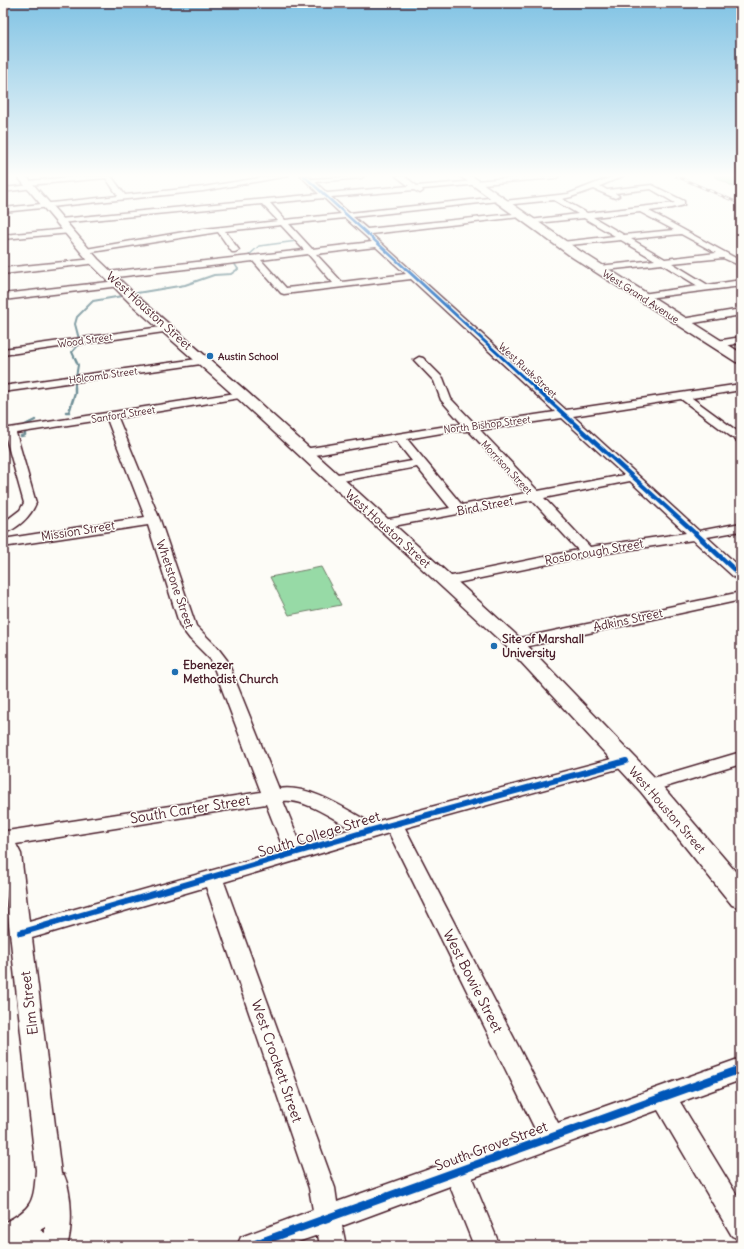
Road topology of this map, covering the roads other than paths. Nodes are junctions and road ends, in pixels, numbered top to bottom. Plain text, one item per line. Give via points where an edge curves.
1 (18, 234) edge
2 (71, 234) edge
3 (179, 234) edge
4 (224, 234) edge
5 (294, 234) edge
6 (367, 234) edge
7 (548, 234) edge
8 (617, 234) edge
9 (659, 234) edge
10 (685, 234) edge
11 (3, 237) edge
12 (623, 238) junction
13 (378, 244) junction
14 (562, 244) junction
15 (235, 250) dead end
16 (310, 252) junction
17 (724, 255) junction
18 (90, 256) junction
19 (255, 258) junction
20 (663, 262) junction
21 (741, 264) edge
22 (599, 269) junction
23 (3, 271) edge
24 (413, 276) junction
25 (113, 280) junction
26 (741, 283) edge
27 (340, 284) junction
28 (707, 288) junction
29 (3, 297) edge
30 (642, 297) junction
31 (741, 312) edge
32 (682, 322) junction
33 (168, 329) junction
34 (741, 340) edge
35 (717, 344) junction
36 (3, 352) edge
37 (741, 359) edge
38 (419, 360) dead end
39 (204, 361) junction
40 (741, 387) edge
41 (3, 389) edge
42 (242, 396) junction
43 (684, 396) junction
44 (563, 414) junction
45 (111, 415) junction
46 (472, 428) junction
47 (6, 432) edge
48 (399, 437) junction
49 (741, 439) edge
50 (304, 453) junction
51 (421, 463) junction
52 (634, 477) junction
53 (332, 479) junction
54 (535, 496) junction
55 (459, 510) junction
56 (153, 520) junction
57 (383, 524) junction
58 (741, 527) edge
59 (3, 529) edge
60 (697, 535) junction
61 (3, 543) edge
62 (587, 552) junction
63 (741, 576) edge
64 (447, 582) junction
65 (741, 596) edge
66 (515, 644) junction
67 (741, 758) edge
68 (626, 761) junction
69 (649, 786) junction
70 (272, 796) junction
71 (394, 824) junction
72 (369, 831) junction
73 (3, 838) edge
74 (295, 854) junction
75 (214, 878) junction
76 (741, 897) edge
77 (20, 933) junction
78 (741, 1069) edge
79 (664, 1097) junction
80 (552, 1137) junction
81 (49, 1170) junction
82 (457, 1171) junction
83 (328, 1218) junction
84 (741, 1228) edge
85 (4, 1235) edge
86 (41, 1246) edge
87 (54, 1246) edge
88 (250, 1246) edge
89 (333, 1246) edge
90 (487, 1246) edge

1 - 11 street
2 - 18 main road, West Houston Street
3 - 18 street
4 - 15 street
5 - 16 street
6 - 13 street, West Rusk Street
7 - 14 highway, West Grand Avenue
8 - 12 street
9 - 12 street
10 - 17 street
12 - 14 street
12 - 20 street
13 - 16 street
13 - 24 street, West Rusk Street
14 - 22 highway, West Grand Avenue
16 - 19 street
16 - 27 street
17 - 20 street
17 - 21 street
18 - 23 street
18 - 25 main road, West Houston Street
19 - 25 street
19 - 27 street via 284,291
20 - 22 street
20 - 28 street
22 - 30 highway, West Grand Avenue
24 - 27 street
24 - 44 street, West Rusk Street
25 - 29 street
25 - 33 main road, West Houston Street
26 - 28 street
28 - 30 street
30 - 32 highway, West Grand Avenue
31 - 32 street
32 - 35 highway, West Grand Avenue
33 - 36 street, Wood Street
33 - 39 main road, West Houston Street
34 - 35 street
35 - 37 highway, West Grand Avenue
38 - 46 street, Morrison Street via 439,380 446,400
39 - 41 street, Holcomb Street
39 - 42 main road, West Houston Street
40 - 43 street, North Bishop Street
42 - 45 street, Sanford Street
42 - 50 main road, West Houston Street
43 - 44 street, North Bishop Street
43 - 49 street
44 - 46 street, North Bishop Street
44 - 52 street, West Rusk Street
45 - 47 street, Sanford Street
45 - 56 street, Whetstone Street
46 - 48 street, North Bishop Street via 453,428
46 - 54 street, Morrison Street
47 - 59 street via 30,503 26,512
48 - 50 street, North Bishop Street
48 - 51 street
50 - 53 main road, West Houston Street
51 - 53 street
51 - 55 street
52 - 54 street, Bird Street
52 - 60 street, West Rusk Street
53 - 57 main road, West Houston Street
54 - 55 street, Bird Street
54 - 62 street, Morrison Street
55 - 57 street, Bird Street
56 - 61 street, Mission Street
56 - 70 street, Whetstone Street via 188,626 194,636 213,651 219,660
57 - 64 main road, West Houston Street
58 - 60 street, Rosborough Street
60 - 62 street, Rosborough Street
60 - 63 street, West Rusk Street
62 - 64 street, Rosborough Street
64 - 66 main road, West Houston Street
65 - 66 street, Adkins Street
66 - 68 main road, West Houston Street
67 - 69 street
68 - 69 main road, West Houston Street
68 - 71 street, South College Street
69 - 76 main road, West Houston Street
70 - 72 street, South Carter Street via 288,794 312,800
70 - 73 street, South Carter Street
70 - 74 street, Whetstone Street
71 - 72 street, South College Street
71 - 80 street, West Bowie Street
72 - 74 street, South College Street
73 - 77 street, Elm Street via 10,854
74 - 75 street, South College Street
75 - 77 street, South College Street
75 - 83 street, West Crockett Street via 322,1188
77 - 81 street, Elm Street
78 - 79 street, South Grove Street
79 - 80 street, South Grove Street
79 - 84 street
80 - 82 street, South Grove Street
81 - 85 street, Elm Street via 47,1198 40,1213 29,1224
81 - 87 street, Elm Street via 55,1184 58,1233
82 - 83 street, South Grove Street
82 - 90 street
83 - 88 street, South Grove Street
83 - 89 street, West Crockett Street
85 - 86 street via 30,1239

